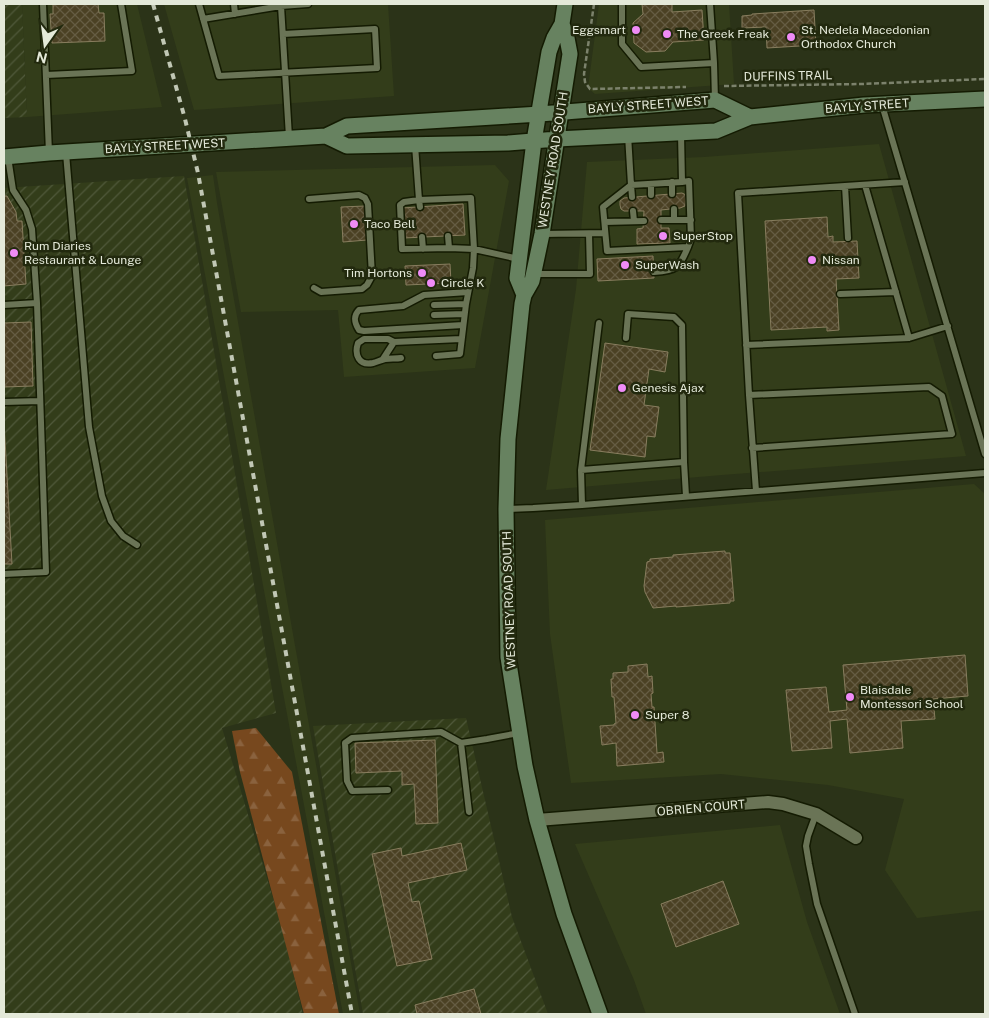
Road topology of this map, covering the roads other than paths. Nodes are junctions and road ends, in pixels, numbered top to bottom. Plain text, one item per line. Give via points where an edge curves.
1 (43, 4) edge
2 (121, 4) edge
3 (199, 4) edge
4 (234, 4) edge
5 (308, 4) edge
6 (565, 4) edge
7 (622, 4) edge
8 (710, 4) edge
9 (281, 6) junction
10 (235, 14) junction
11 (203, 19) junction
12 (562, 24) junction
13 (283, 34) junction
14 (714, 63) junction
15 (285, 72) junction
16 (46, 75) junction
17 (715, 93) junction
18 (985, 99) edge
19 (882, 104) junction
20 (561, 112) junction
21 (540, 114) junction
22 (750, 118) junction
23 (681, 132) junction
24 (628, 135) junction
25 (326, 136) junction
26 (289, 138) junction
27 (557, 139) junction
28 (534, 141) junction
29 (416, 145) junction
30 (66, 152) junction
31 (49, 153) junction
32 (6, 157) edge
33 (672, 182) junction
34 (682, 182) junction
35 (905, 182) junction
36 (651, 184) junction
37 (630, 185) junction
38 (865, 185) junction
39 (845, 186) junction
40 (672, 194) dead end
41 (651, 195) dead end
42 (632, 197) dead end
43 (309, 200) dead end
44 (420, 203) junction
45 (674, 209) dead end
46 (633, 211) dead end
47 (661, 220) dead end
48 (674, 220) junction
49 (691, 220) junction
50 (634, 221) junction
51 (644, 221) dead end
52 (604, 222) junction
53 (542, 234) junction
54 (589, 234) junction
55 (606, 234) junction
56 (448, 236) dead end
57 (422, 237) dead end
58 (848, 238) dead end
59 (688, 247) junction
60 (449, 248) junction
61 (423, 249) junction
62 (474, 249) junction
63 (520, 260) junction
64 (654, 272) dead end
65 (533, 274) junction
66 (314, 288) dead end
67 (468, 292) junction
68 (896, 292) junction
69 (840, 294) dead end
70 (524, 295) junction
71 (37, 303) junction
72 (466, 304) junction
73 (4, 305) edge
74 (434, 305) dead end
75 (464, 314) junction
76 (434, 316) dead end
77 (599, 324) dead end
78 (462, 325) junction
79 (948, 326) junction
80 (626, 338) dead end
81 (909, 338) junction
82 (461, 339) junction
83 (394, 342) junction
84 (746, 345) junction
85 (436, 356) dead end
86 (401, 358) dead end
87 (383, 359) junction
88 (749, 395) junction
89 (40, 401) junction
90 (4, 402) edge
91 (752, 448) junction
92 (985, 454) edge
93 (684, 462) junction
94 (581, 470) junction
95 (985, 473) edge
96 (756, 491) junction
97 (686, 496) junction
98 (582, 505) junction
99 (506, 509) junction
100 (137, 545) dead end
101 (4, 574) edge
102 (520, 733) junction
103 (461, 742) junction
104 (388, 790) dead end
105 (469, 812) dead end
106 (816, 814) junction
107 (537, 820) junction
108 (856, 838) dead end
109 (600, 1014) edge
110 (854, 1014) edge

1 - 16 lane
2 - 16 lane via 132,71
3 - 11 lane
4 - 10 lane
5 - 9 lane
6 - 12 main road, WESTNEY ROAD SOUTH
7 - 14 lane via 622,44 641,66
8 - 14 lane
9 - 10 lane
9 - 13 lane
10 - 11 lane
11 - 15 lane via 219,76
12 - 20 main road, WESTNEY ROAD SOUTH via 570,54
12 - 21 main road, WESTNEY ROAD SOUTH via 549,52
13 - 15 lane
13 - 15 lane via 376,29 377,68
14 - 17 lane
15 - 26 lane
16 - 31 lane
17 - 20 main road, BAYLY STREET WEST
17 - 22 main road, BAYLY STREET WEST
18 - 19 main road, BAYLY STREET
19 - 22 main road, BAYLY STREET
19 - 35 lane
20 - 21 main road, BAYLY STREET WEST
20 - 27 main road, WESTNEY ROAD SOUTH
21 - 25 main road, BAYLY STREET WEST via 346,126
21 - 28 main road, WESTNEY ROAD SOUTH
22 - 23 main road, BAYLY STREET WEST via 716,131
23 - 24 main road, BAYLY STREET WEST
23 - 34 lane
24 - 27 main road, BAYLY STREET WEST
24 - 37 lane
25 - 26 main road, BAYLY STREET WEST
25 - 29 main road, BAYLY STREET WEST via 347,146
26 - 30 main road, BAYLY STREET WEST
27 - 28 main road, BAYLY STREET WEST
27 - 53 main road, WESTNEY ROAD SOUTH
28 - 29 main road, BAYLY STREET WEST
28 - 63 main road, WESTNEY ROAD SOUTH
29 - 44 lane
30 - 31 main road, BAYLY STREET WEST
30 - 100 lane via 88,427 102,496 111,521 123,536
31 - 32 main road, BAYLY STREET WEST
32 - 71 lane via 13,190 26,210 32,229
33 - 34 lane
33 - 36 lane
33 - 40 lane
34 - 49 lane via 689,181
35 - 38 lane
35 - 79 lane
36 - 37 lane
36 - 41 lane
37 - 42 lane
37 - 52 lane via 603,207
38 - 39 lane
38 - 68 lane
39 - 58 lane
39 - 84 lane via 738,193
43 - 66 lane via 359,195 368,204 372,276 367,286 321,292
44 - 61 lane via 404,202 400,205 402,249
44 - 62 lane via 470,198
45 - 48 lane
46 - 50 lane
47 - 48 lane
48 - 49 lane
49 - 59 lane
50 - 51 lane
50 - 52 lane
52 - 55 lane
53 - 54 lane
53 - 65 main road, WESTNEY ROAD SOUTH
54 - 55 lane
54 - 65 lane via 594,274
55 - 59 lane via 607,251
56 - 60 lane
57 - 61 lane
59 - 64 lane via 681,263 674,269
60 - 61 lane
60 - 62 lane
62 - 63 lane
62 - 67 lane
63 - 70 main road, WESTNEY ROAD SOUTH via 518,278
65 - 70 main road, WESTNEY ROAD SOUTH
67 - 72 lane
67 - 78 lane via 424,295 403,306 359,310 354,322 359,330 364,331
68 - 69 lane
68 - 81 lane
70 - 99 main road, WESTNEY ROAD SOUTH via 508,439
71 - 73 lane
71 - 89 lane
72 - 74 lane
72 - 75 lane
75 - 76 lane
75 - 78 lane
77 - 94 lane
78 - 82 lane
79 - 81 lane
79 - 92 lane
80 - 93 lane via 628,314 674,317 682,325
81 - 84 lane
82 - 83 lane
82 - 85 lane via 460,354
83 - 87 lane
83 - 87 lane via 364,339 358,343 357,357 363,362 372,364
84 - 88 lane
86 - 87 lane
88 - 91 lane
88 - 91 lane via 929,387 942,396 952,434
89 - 90 lane
89 - 101 lane via 46,572
91 - 96 lane
93 - 94 lane
93 - 97 lane
94 - 98 lane
95 - 96 lane
96 - 97 lane
97 - 98 lane
98 - 99 lane
99 - 102 main road, WESTNEY ROAD SOUTH via 508,657
102 - 103 lane
102 - 107 main road, WESTNEY ROAD SOUTH
103 - 104 lane via 441,732 352,738 345,743 347,781 352,791
103 - 105 lane
106 - 107 street, OBRIEN COURT via 768,802
106 - 108 street, OBRIEN COURT
106 - 110 lane via 806,846 808,858 817,904
107 - 109 main road, WESTNEY ROAD SOUTH via 564,914

